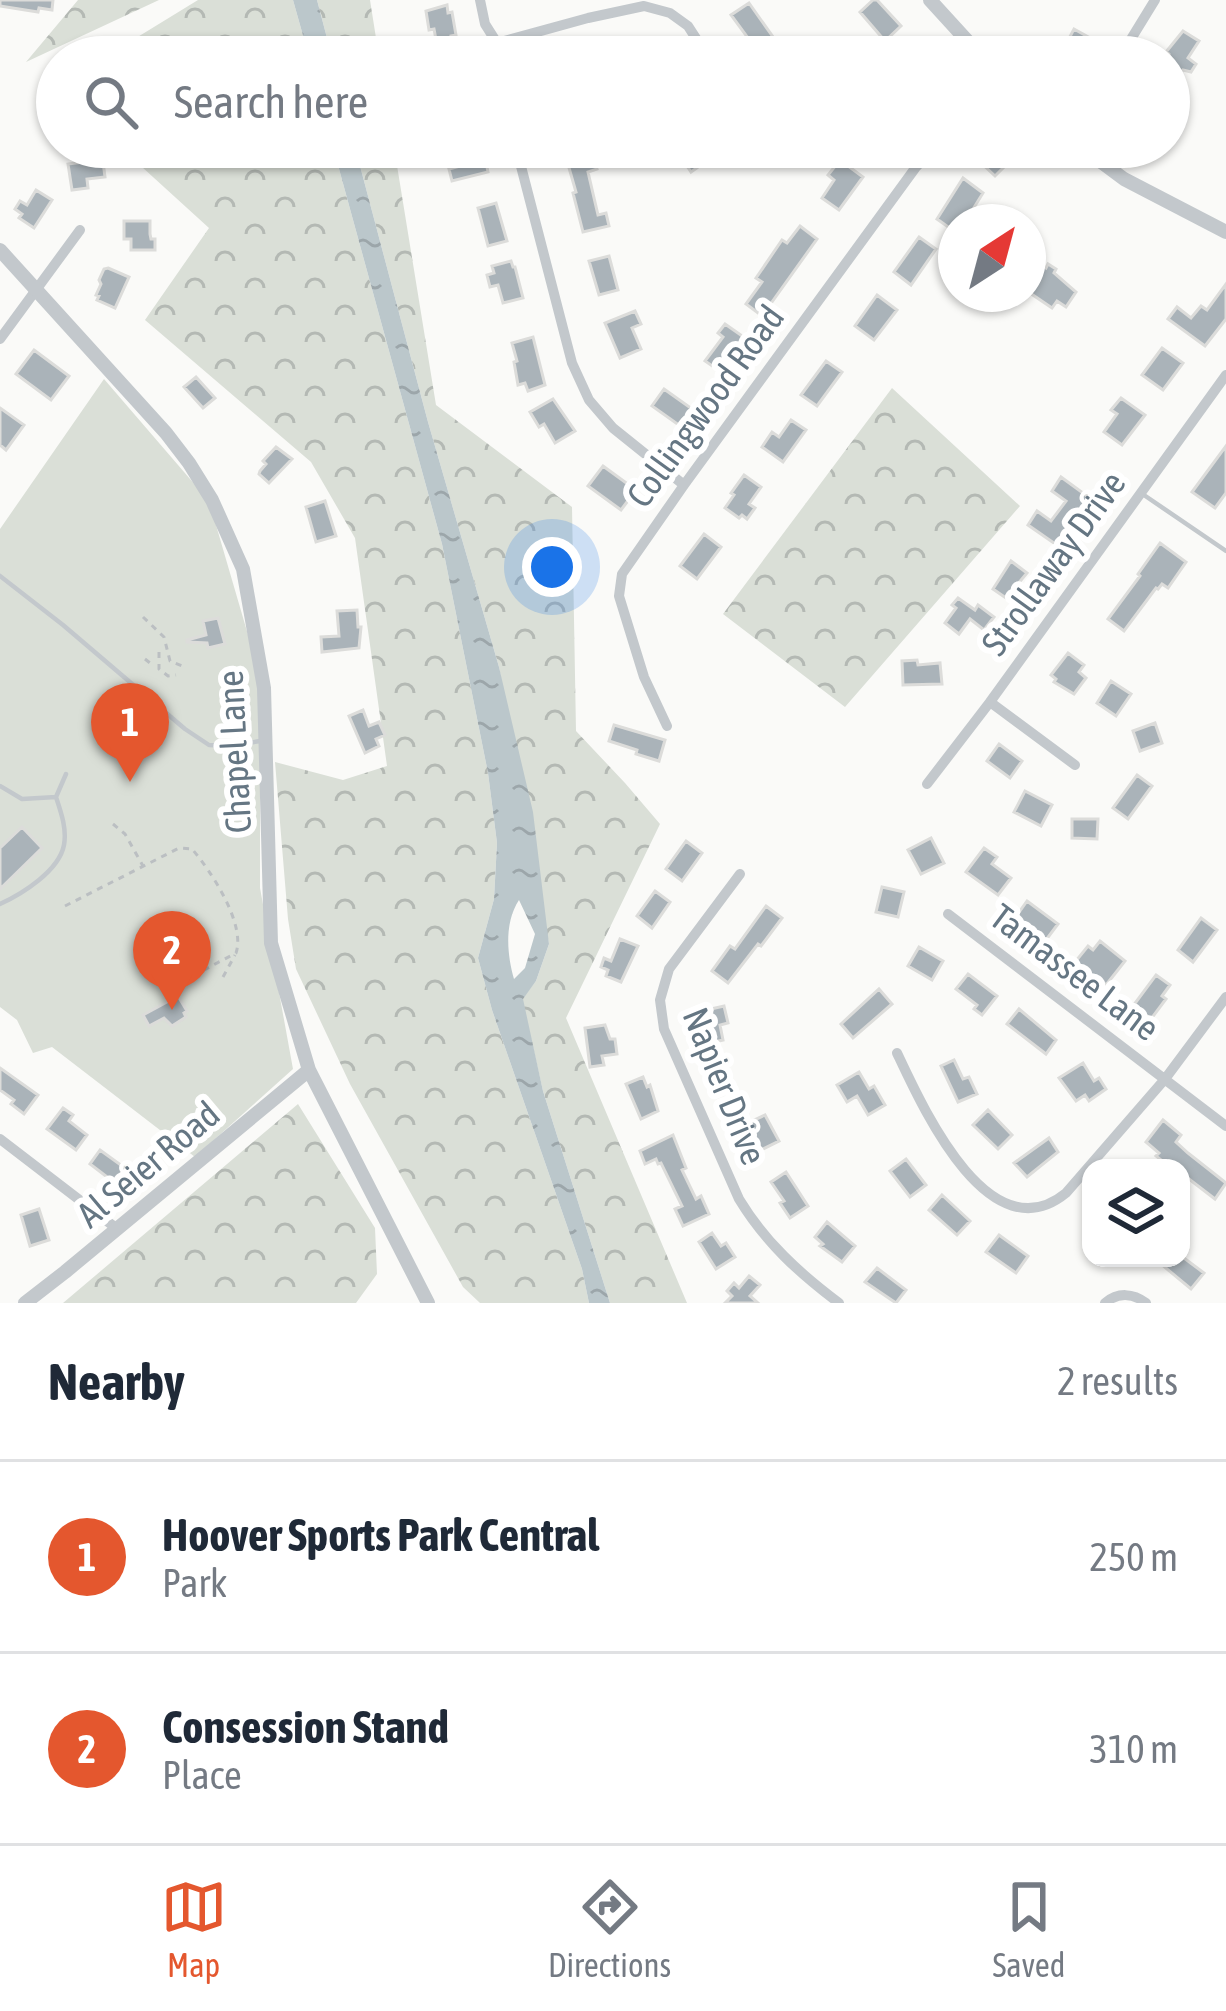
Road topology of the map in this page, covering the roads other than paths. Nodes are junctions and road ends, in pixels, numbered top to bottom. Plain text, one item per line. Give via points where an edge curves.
1 (480, 0) edge
2 (930, 0) edge
3 (1155, 0) edge
4 (490, 36) edge
5 (543, 36) edge
6 (694, 36) edge
7 (963, 36) edge
8 (1133, 36) edge
9 (521, 168) edge
10 (915, 168) edge
11 (1109, 168) edge
12 (80, 230) dead end
13 (1226, 232) edge
14 (0, 250) edge
15 (35, 289) junction
16 (0, 339) edge
17 (1226, 375) edge
18 (684, 485) junction
19 (1141, 493) junction
20 (1226, 551) edge
21 (0, 576) edge
22 (991, 702) junction
23 (667, 726) dead end
24 (266, 740) junction
25 (1075, 765) dead end
26 (66, 774) dead end
27 (927, 784) dead end
28 (0, 786) edge
29 (56, 797) junction
30 (740, 874) dead end
31 (0, 904) edge
32 (948, 914) dead end
33 (1226, 997) edge
34 (897, 1054) dead end
35 (309, 1070) junction
36 (1165, 1079) junction
37 (1226, 1126) edge
38 (0, 1139) edge
39 (116, 1228) junction
40 (25, 1303) edge
41 (428, 1303) edge
42 (839, 1303) edge
43 (1106, 1303) edge
44 (1146, 1303) edge

1 - 4 street
2 - 7 street
3 - 8 street
5 - 6 street via 644,6 670,13
9 - 18 street via 572,363 590,400
10 - 18 street, Collingwood Road
11 - 13 street
12 - 15 street
14 - 15 street, Chapel Lane
15 - 16 street
15 - 24 street, Chapel Lane via 178,448 228,531 255,629
17 - 19 street, Strollaway Drive
18 - 23 street, Collingwood Road via 622,574 619,596
19 - 20 lane
19 - 22 street, Strollaway Drive
21 - 24 lane via 209,745
22 - 25 street
22 - 27 street, Strollaway Drive
24 - 35 street, Chapel Lane via 271,943
26 - 29 lane
28 - 29 lane via 22,800
29 - 31 lane via 64,849 43,877
30 - 42 street, Napier Drive via 669,969 660,1000 664,1029 751,1218 791,1266
32 - 36 street, Tamassee Lane
33 - 36 street, Tamassee Lane
34 - 36 street, Tamassee Lane via 950,1153 1016,1207 1044,1207 1066,1193
35 - 39 street, Al Seier Road
35 - 41 street, Chapel Lane
36 - 37 street
38 - 39 street
39 - 40 street, Al Seier Road
43 - 44 street via 1127,1294

